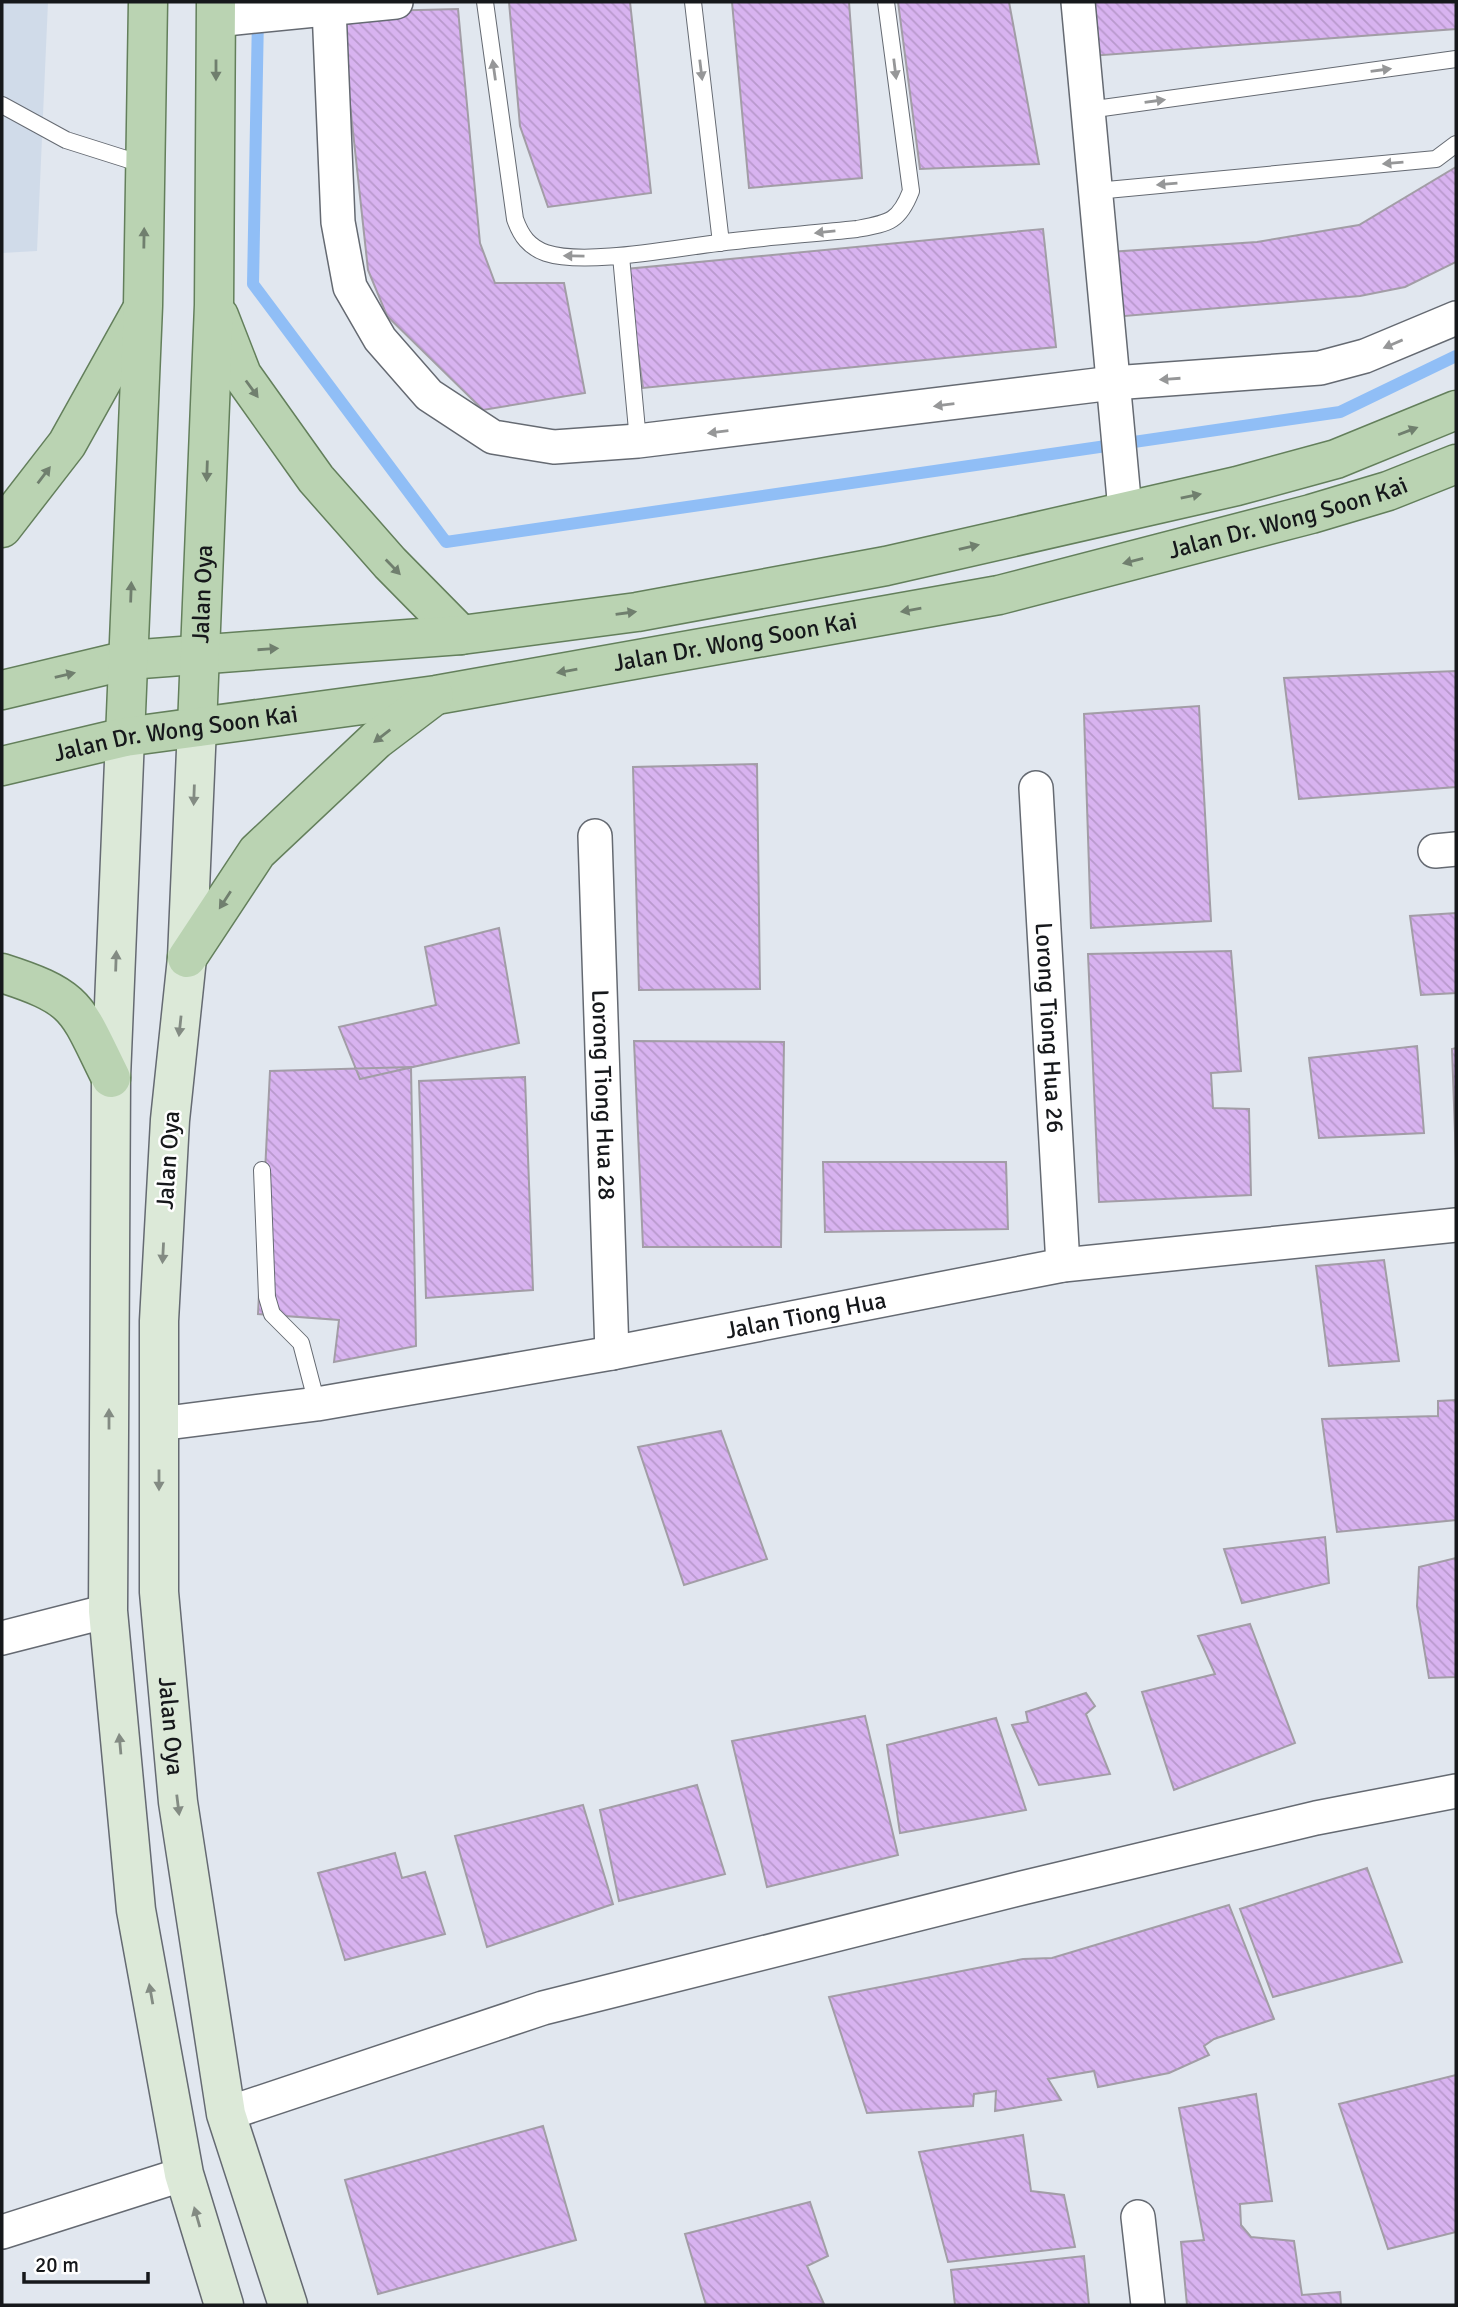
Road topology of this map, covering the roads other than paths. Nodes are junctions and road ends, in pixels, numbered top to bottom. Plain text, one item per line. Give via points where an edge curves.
1 (148, 2) edge
2 (396, 2) edge
3 (485, 2) edge
4 (693, 2) edge
5 (886, 2) edge
6 (1078, 2) edge
7 (329, 8) junction
8 (226, 13) edge
9 (1456, 59) edge
10 (2, 105) edge
11 (1088, 110) junction
12 (1456, 144) edge
13 (145, 165) junction
14 (1096, 191) junction
15 (721, 243) junction
16 (621, 256) junction
17 (214, 305) junction
18 (143, 306) junction
19 (1456, 318) edge
20 (1114, 398) junction
21 (1456, 410) edge
22 (638, 441) junction
23 (1456, 464) edge
24 (1125, 510) junction
25 (2, 528) edge
26 (461, 635) junction
27 (200, 654) junction
28 (128, 660) junction
29 (2, 690) edge
30 (436, 695) junction
31 (197, 727) junction
32 (125, 737) junction
33 (2, 766) edge
34 (1036, 788) dead end
35 (595, 836) dead end
36 (187, 958) junction
37 (2, 974) edge
38 (111, 1078) junction
39 (262, 1170) dead end
40 (1456, 1225) edge
41 (1063, 1265) junction
42 (612, 1353) junction
43 (317, 1404) junction
44 (159, 1424) junction
45 (108, 1611) junction
46 (2, 1638) edge
47 (1456, 1791) edge
48 (226, 2114) junction
49 (184, 2174) junction
50 (1138, 2217) dead end
51 (2, 2232) edge
52 (224, 2305) edge
53 (288, 2305) edge
54 (1148, 2305) edge

1 - 13 main road
2 - 7 street
16 -> 3 lane via 548,254 521,236
4 -> 15 lane
5 -> 15 lane via 911,191 903,212 892,221 857,229
6 - 11 street
7 - 8 street
7 - 22 street via 338,222 350,287 380,339 429,395 493,437 554,447
8 -> 17 main road, Jalan Oya
11 -> 9 lane
10 - 13 lane via 66,140
11 - 14 street
12 -> 14 lane via 1436,159
18 -> 13 main road
14 - 20 street
15 - 16 lane
16 - 22 lane
17 -> 26 main road via 242,375 316,479
17 -> 27 main road, Jalan Oya
25 -> 18 main road via 67,444
28 -> 18 main road
19 -> 20 street via 1365,356 1320,368
20 -> 22 street
20 - 24 street
24 -> 21 main road, Jalan Dr. Wong Soon Kai via 1336,459
23 -> 30 main road, Jalan Dr. Wong Soon Kai via 1311,514 999,595
26 -> 24 main road, Jalan Dr. Wong Soon Kai via 637,612 886,566
27 -> 26 main road, Jalan Dr. Wong Soon Kai
27 - 28 main road, Jalan Dr. Wong Soon Kai
27 - 31 main road, Jalan Oya
29 -> 28 main road, Jalan Dr. Wong Soon Kai
28 - 32 main road
30 - 31 main road, Jalan Dr. Wong Soon Kai
30 -> 36 main road via 376,740 257,852
31 - 32 main road, Jalan Dr. Wong Soon Kai
31 -> 36 main road, Jalan Oya
32 - 33 main road, Jalan Dr. Wong Soon Kai
38 -> 32 main road
34 - 41 street, Lorong Tiong Hua 26
35 - 42 street, Lorong Tiong Hua 28
36 -> 44 main road, Jalan Oya via 170,1120 159,1321
37 - 38 main road via 60,995 78,1011
45 -> 38 main road
39 - 43 lane via 267,1297 272,1314 301,1343
40 - 41 street, Jalan Tiong Hua
41 - 42 street, Jalan Tiong Hua
42 - 43 street, Jalan Tiong Hua
43 - 44 street, Jalan Tiong Hua
44 -> 48 main road, Jalan Oya via 159,1592 178,1802
45 - 46 street
49 -> 45 main road via 136,1910
47 - 48 street via 1316,1818 543,2008
48 - 53 main road, Jalan Oya
49 - 51 street
52 -> 49 main road
50 - 54 street

